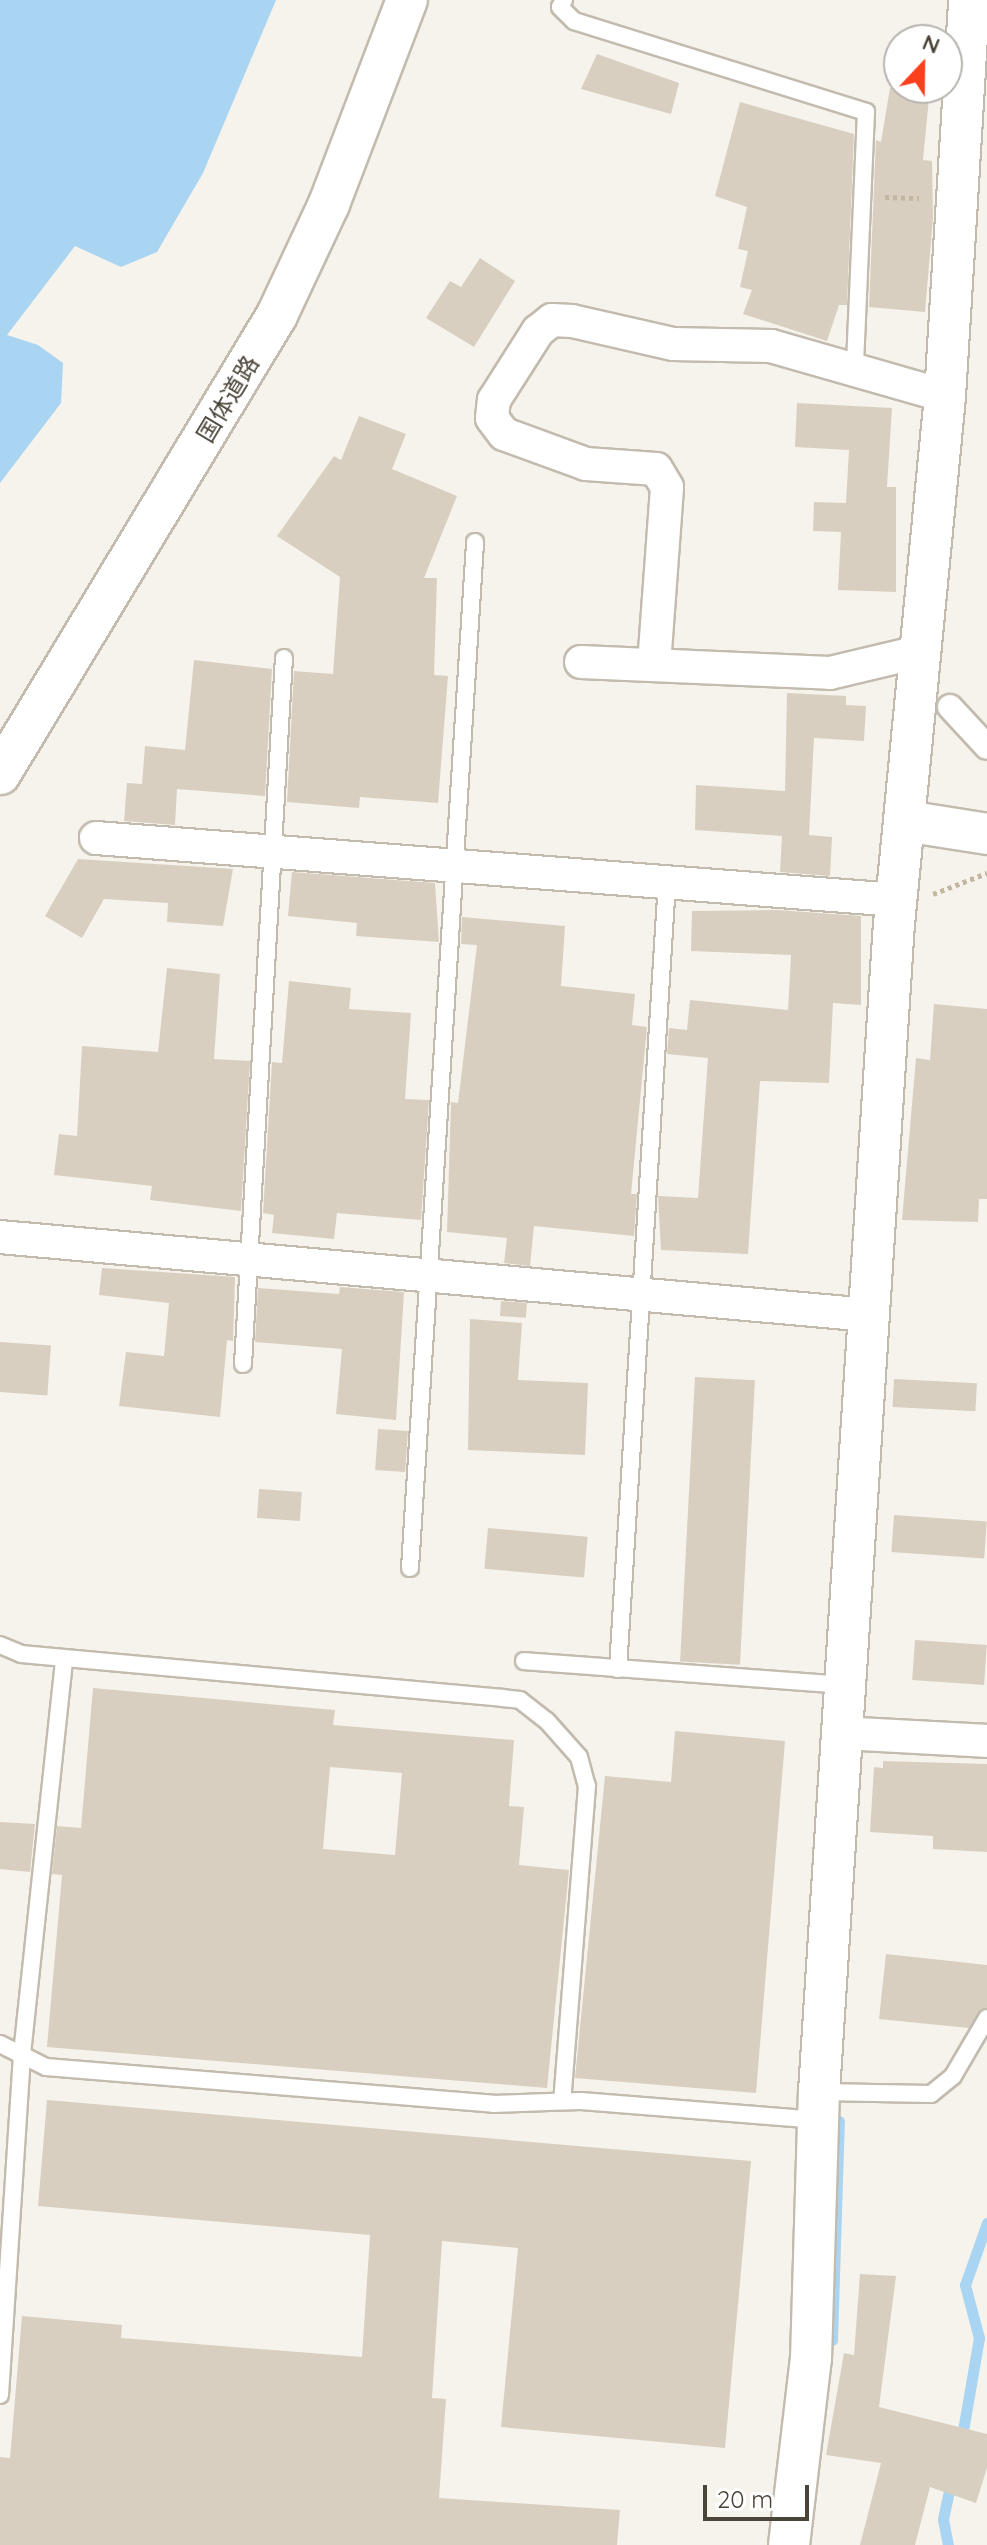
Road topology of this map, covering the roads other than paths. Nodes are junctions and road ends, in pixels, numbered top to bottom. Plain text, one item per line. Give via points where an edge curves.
1 (407, 0) edge
2 (564, 0) edge
3 (969, 0) edge
4 (855, 368) junction
5 (945, 396) junction
6 (475, 542) dead end
7 (922, 651) junction
8 (284, 658) dead end
9 (581, 662) dead end
10 (654, 665) junction
11 (950, 707) dead end
12 (987, 747) edge
13 (0, 774) edge
14 (905, 821) junction
15 (987, 834) edge
16 (96, 838) dead end
17 (270, 854) junction
18 (454, 868) junction
19 (667, 882) junction
20 (912, 898) junction
21 (0, 1237) edge
22 (252, 1258) junction
23 (428, 1275) junction
24 (644, 1294) junction
25 (868, 1315) junction
26 (243, 1364) dead end
27 (410, 1568) dead end
28 (0, 1645) edge
29 (64, 1658) junction
30 (524, 1661) dead end
31 (618, 1669) junction
32 (843, 1685) junction
33 (841, 1733) junction
34 (987, 1741) edge
35 (987, 2018) edge
36 (0, 2044) edge
37 (22, 2054) junction
38 (562, 2101) junction
39 (818, 2106) junction
40 (0, 2395) edge
41 (789, 2545) edge

1 - 13 street, 国体道路 via 329,204 277,315
2 - 4 lane via 560,7 574,21 866,112
3 - 5 street
4 - 5 street
4 - 10 street via 771,346 673,344 572,321 552,320 538,331 494,400 492,418 504,434 586,464 656,469 667,487
5 - 7 street
6 - 18 lane
7 - 10 street via 830,673
7 - 14 street
8 - 17 lane
9 - 10 street
11 - 12 street
14 - 15 street
14 - 20 street
16 - 17 street
17 - 18 street
17 - 22 lane
18 - 19 street
18 - 23 lane
19 - 20 street
19 - 24 lane
20 - 25 street
21 - 22 street
22 - 23 street
22 - 26 lane
23 - 24 street
23 - 27 lane
24 - 25 street
24 - 31 lane
25 - 32 street
28 - 29 lane
29 - 37 lane
29 - 38 lane via 520,1700 547,1721 579,1757 587,1786
30 - 31 lane
31 - 32 lane
32 - 33 street
33 - 34 street
33 - 39 street
35 - 39 lane via 953,2076 931,2094
36 - 37 lane
37 - 38 lane via 46,2067 493,2104
37 - 40 lane
38 - 39 lane
39 - 41 street via 811,2359

